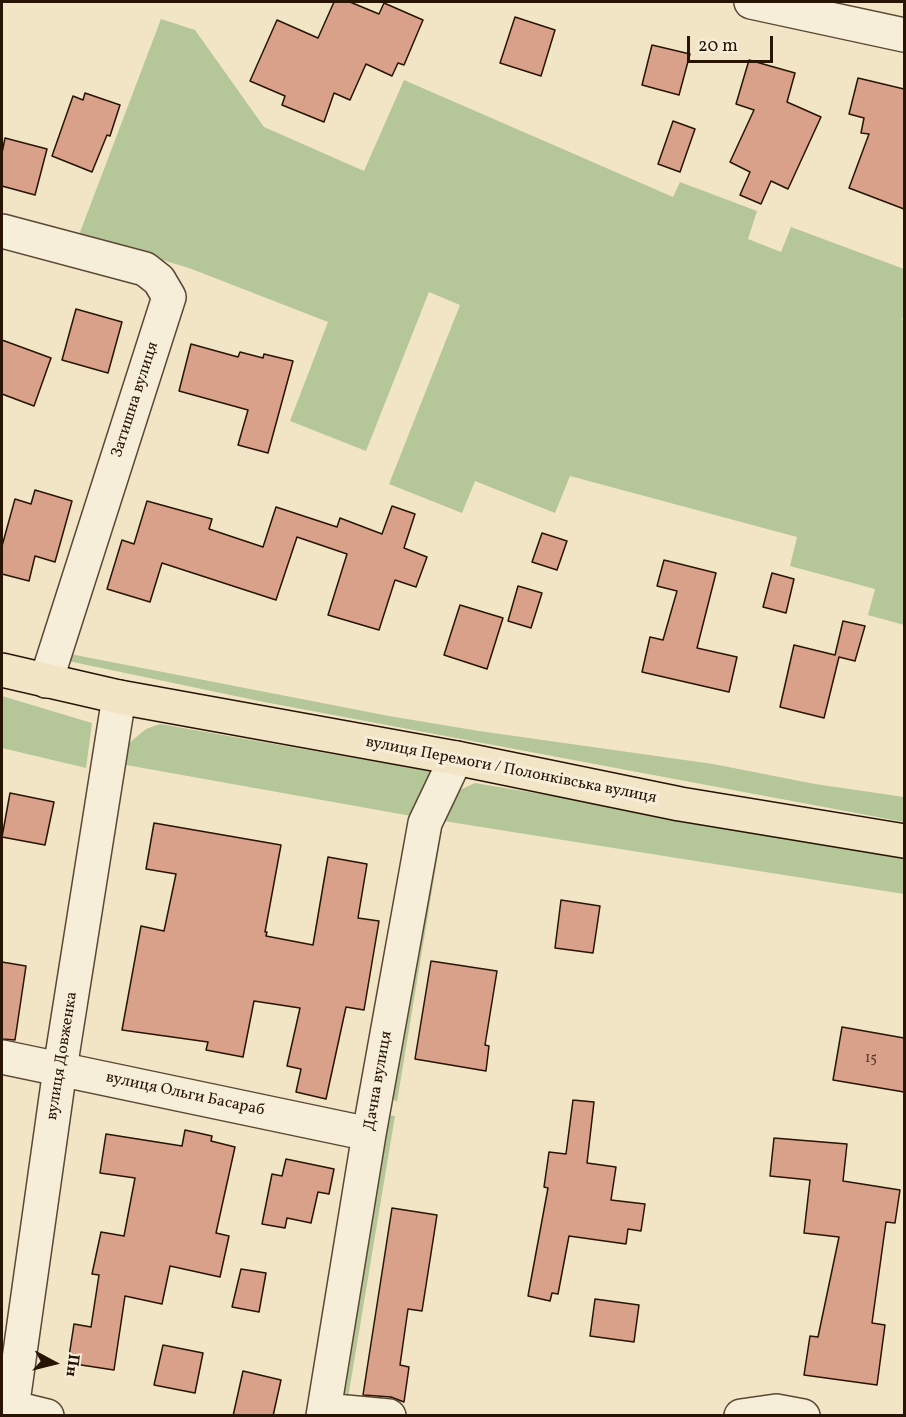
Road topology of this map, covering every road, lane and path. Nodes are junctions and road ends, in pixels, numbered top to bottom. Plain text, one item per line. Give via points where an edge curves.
1 (751, 2) edge
2 (904, 35) edge
3 (2, 231) edge
4 (2, 670) edge
5 (46, 681) junction
6 (119, 697) junction
7 (456, 758) junction
8 (904, 841) edge
9 (2, 1057) edge
10 (60, 1069) junction
11 (369, 1134) junction
12 (8, 1410) edge
13 (323, 1413) edge
14 (47, 1416) edge
15 (389, 1416) edge
16 (741, 1416) edge
17 (803, 1416) edge

1 - 2 street
3 - 5 street, Затишна вулиця via 145,269 159,280 169,297
4 - 5 main road, вулиця Перемоги / Полонківська вулиця
5 - 6 main road, вулиця Перемоги / Полонківська вулиця
6 - 7 main road, вулиця Перемоги / Полонківська вулиця
6 - 10 street, вулиця Довженка
7 - 8 main road, вулиця Перемоги / Полонківська вулиця via 680,804
7 - 11 street, Дачна вулиця via 425,823
9 - 10 street, вулиця Ольги Басараб
10 - 11 street, вулиця Ольги Басараб
10 - 12 street, вулиця Довженка
11 - 13 street, Дачна вулиця
12 - 14 street
13 - 15 street, Дачна вулиця
16 - 17 street via 776,1411

